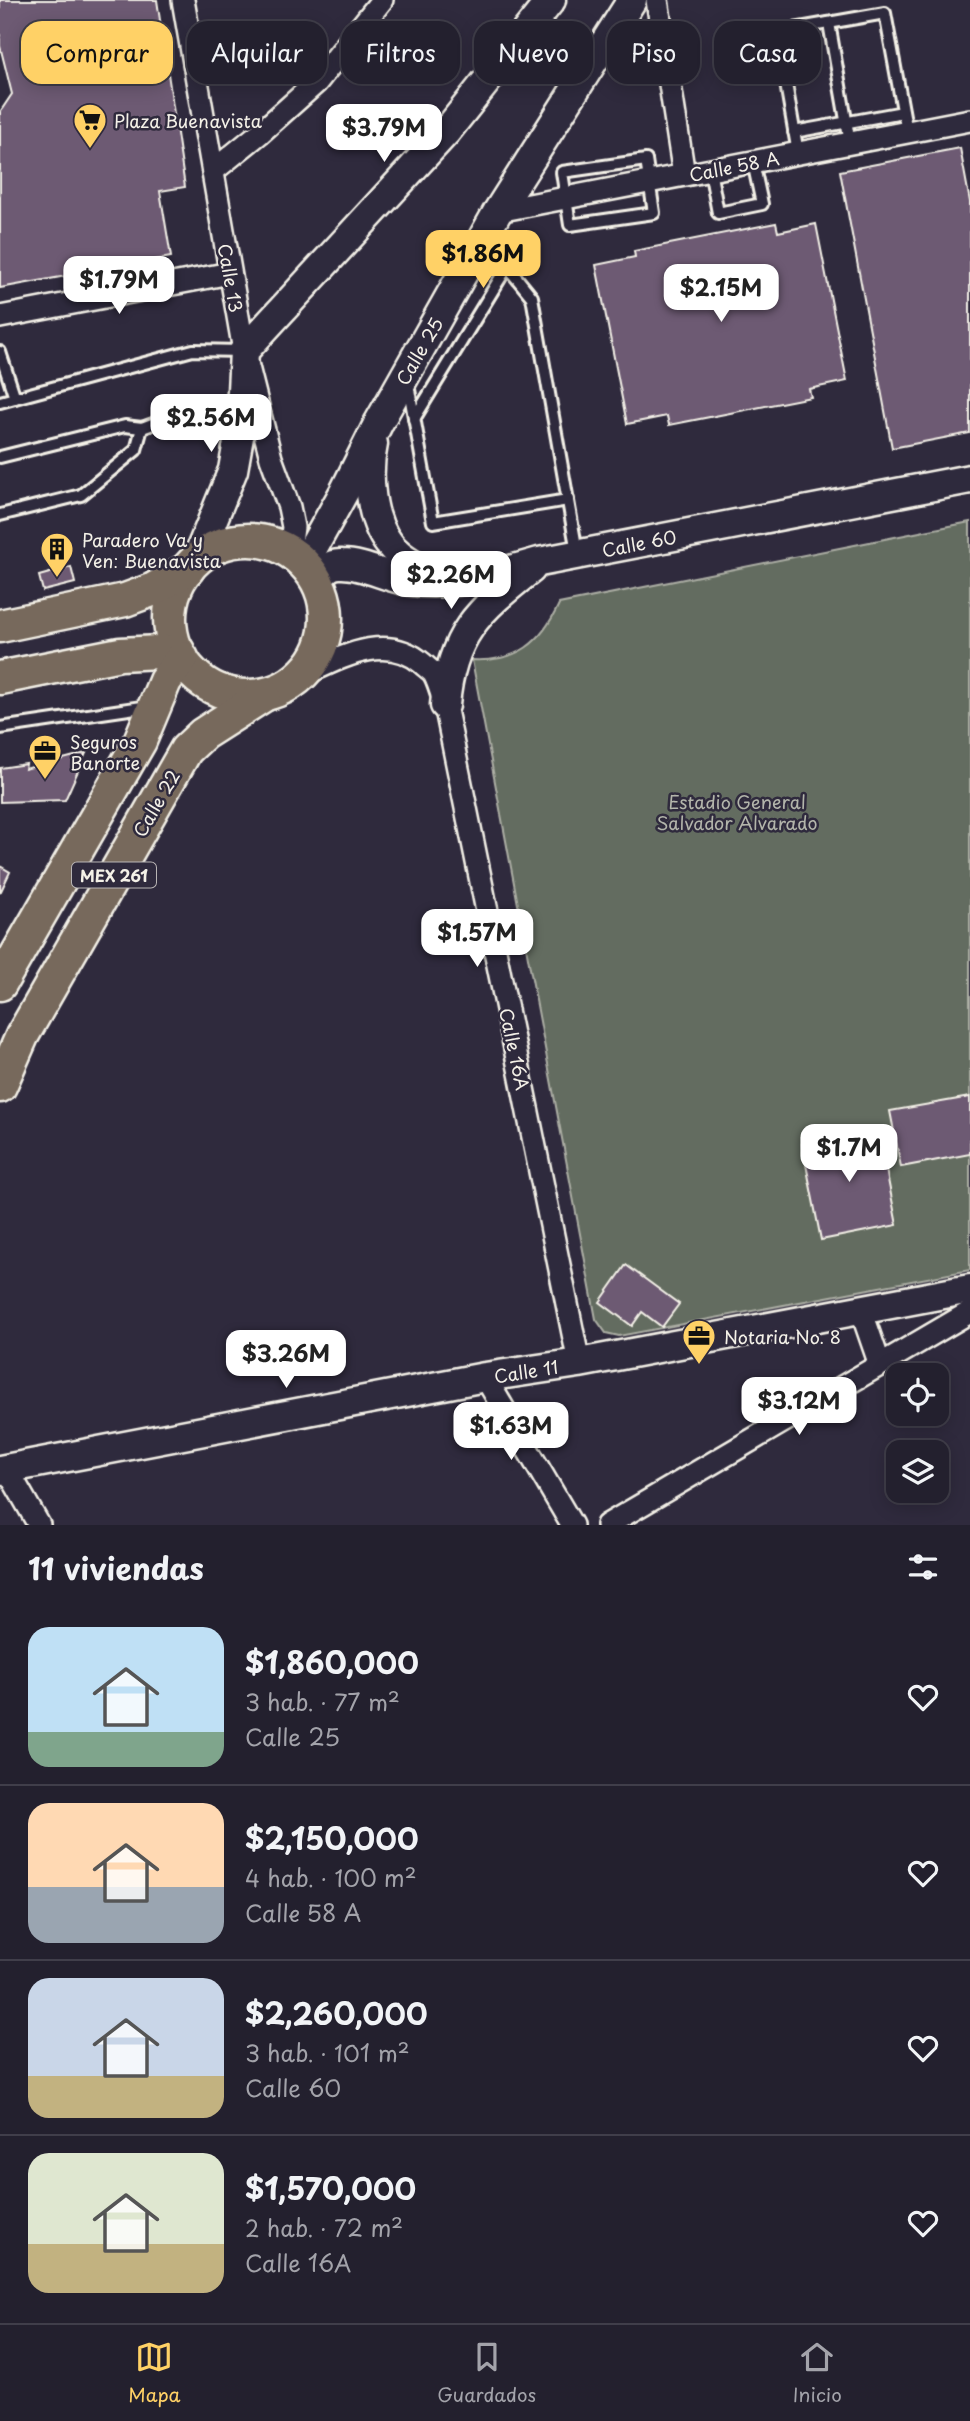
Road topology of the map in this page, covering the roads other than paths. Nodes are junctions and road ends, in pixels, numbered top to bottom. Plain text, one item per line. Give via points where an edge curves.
1 (183, 0) edge
2 (382, 0) edge
3 (551, 0) edge
4 (632, 0) edge
5 (657, 0) edge
6 (829, 23) junction
7 (970, 120) edge
8 (905, 122) junction
9 (794, 132) junction
10 (849, 133) junction
11 (798, 153) junction
12 (753, 162) junction
13 (710, 170) junction
14 (213, 171) junction
15 (684, 175) junction
16 (649, 182) junction
17 (566, 198) junction
18 (498, 211) junction
19 (485, 238) junction
20 (507, 267) junction
21 (230, 273) junction
22 (0, 317) edge
23 (244, 351) junction
24 (0, 352) edge
25 (406, 374) junction
26 (15, 398) junction
27 (0, 401) edge
28 (242, 410) junction
29 (414, 419) junction
30 (379, 422) junction
31 (142, 428) junction
32 (0, 457) edge
33 (970, 479) edge
34 (568, 500) junction
35 (0, 515) edge
36 (577, 555) junction
37 (539, 562) junction
38 (192, 565) junction
39 (303, 565) junction
40 (450, 581) junction
41 (0, 626) edge
42 (180, 655) junction
43 (301, 676) junction
44 (0, 678) edge
45 (264, 695) junction
46 (155, 705) junction
47 (445, 705) junction
48 (0, 728) edge
49 (2, 978) edge
50 (0, 1086) edge
51 (970, 1289) edge
52 (861, 1310) junction
53 (970, 1312) edge
54 (579, 1363) junction
55 (880, 1365) junction
56 (485, 1377) junction
57 (3, 1469) edge
58 (39, 1525) edge
59 (572, 1525) edge
60 (607, 1525) edge

1 - 14 street, Calle 13
2 - 14 street via 317,82
3 - 23 main road via 446,132
4 - 18 main road, Calle 25
5 - 15 street
6 - 8 lane via 885,13
6 - 9 lane via 777,33
6 - 10 lane
7 - 8 street, Calle 58 A
8 - 10 street, Calle 58 A
9 - 10 lane
9 - 11 lane
10 - 11 street, Calle 58 A
11 - 12 street, Calle 58 A
12 - 13 street, Calle 58 A
12 - 13 lane via 762,204 718,212
13 - 15 street, Calle 58 A
14 - 21 street, Calle 13
15 - 16 street, Calle 58 A
16 - 17 street, Calle 58 A
16 - 17 lane via 654,213 570,225
17 - 18 street, Calle 58 A
18 - 19 main road, Calle 25
19 - 20 lane
19 - 25 main road, Calle 25
20 - 29 lane
20 - 34 lane via 532,298
21 - 22 street
21 - 23 street, Calle 13
23 - 26 lane via 193,350
23 - 28 main road
23 - 39 street, Calle 13
24 - 26 lane
25 - 29 lane
25 - 30 main road, Calle 25
26 - 27 lane
28 - 31 lane via 193,409
28 - 38 main road via 233,470
29 - 34 lane via 433,522
30 - 39 main road, Calle 25
30 - 40 main road via 371,454 376,518 390,545 415,565
31 - 32 lane via 125,426
31 - 35 lane via 136,450 81,495
33 - 36 main road, Calle 60
34 - 36 lane
36 - 37 main road, Calle 60
37 - 40 main road, Calle 60 via 477,579
37 - 47 main road via 468,629 455,653
38 - 39 main road via 218,547 242,540 268,543
38 - 41 main road via 152,590 125,600
38 - 42 main road via 171,609 173,638
39 - 40 main road, Calle 60 via 352,564 392,578
39 - 43 main road via 323,596 325,631 312,663
42 - 44 main road via 120,653
42 - 45 main road via 195,675 222,692
42 - 46 main road, MEX 261
43 - 45 main road
43 - 47 street, Calle 16A via 352,653 393,648 412,654 433,673
45 - 50 main road, Calle 22 / MEX 261 via 203,734 187,750 22,1036
46 - 48 lane
46 - 49 main road, MEX 261 via 140,741
47 - 54 street, Calle 16A
51 - 52 main road, Calle 11
52 - 54 main road, Calle 11
52 - 55 street
53 - 55 street
54 - 56 main road, Calle 11
55 - 60 street
56 - 57 main road, Calle 11
56 - 59 street
57 - 58 street

